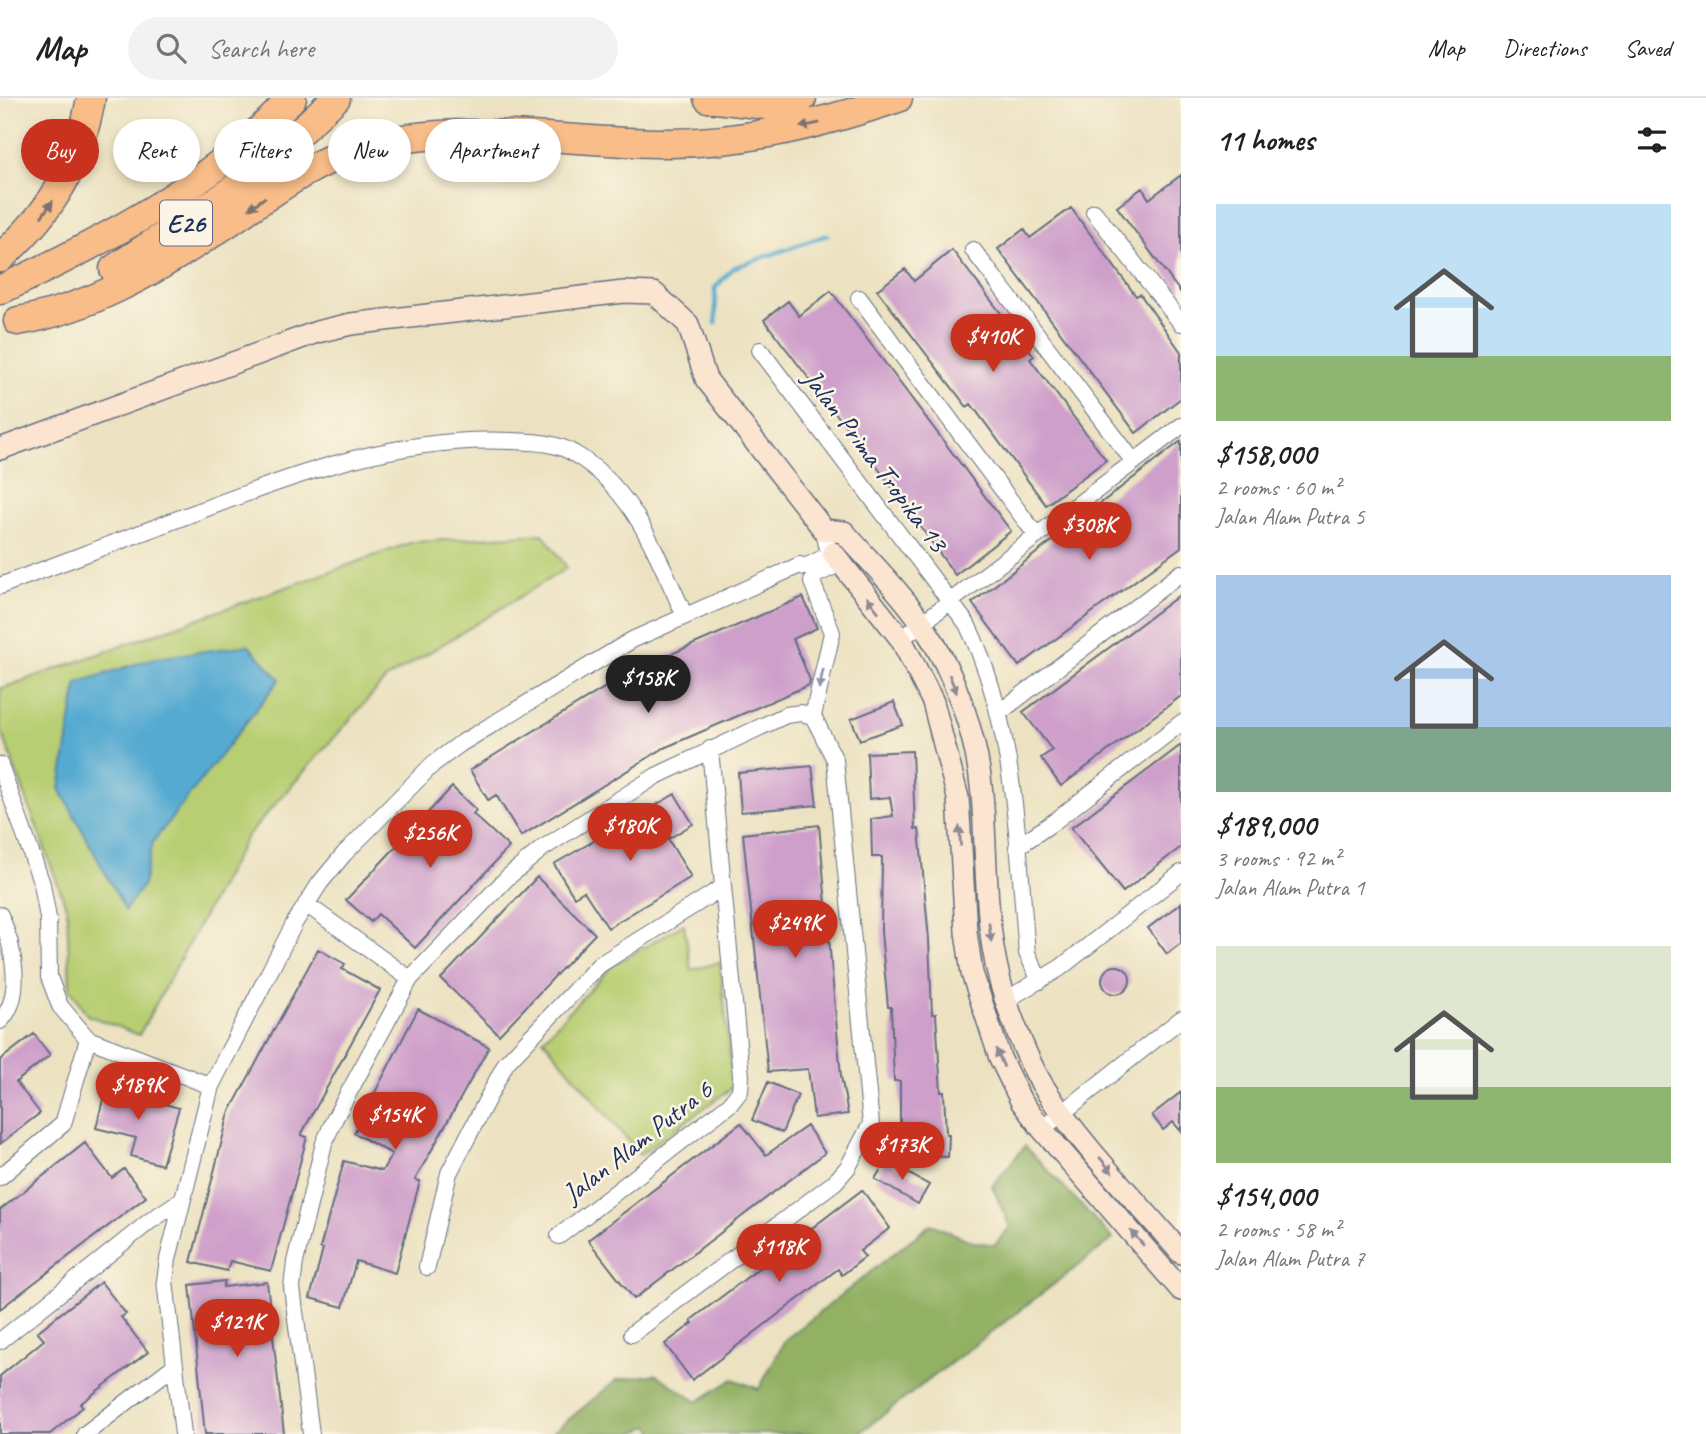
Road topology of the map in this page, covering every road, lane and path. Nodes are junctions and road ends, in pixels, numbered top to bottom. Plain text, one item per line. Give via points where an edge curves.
1 (91, 98) edge
2 (292, 98) edge
3 (336, 98) edge
4 (708, 98) edge
5 (802, 98) edge
6 (898, 98) edge
7 (1094, 212) dead end
8 (973, 250) dead end
9 (0, 258) edge
10 (0, 290) edge
11 (859, 298) dead end
12 (1181, 323) edge
13 (9, 326) edge
14 (760, 350) dead end
15 (1181, 426) edge
16 (0, 449) edge
17 (1134, 462) junction
18 (1037, 536) junction
19 (831, 548) junction
20 (1181, 573) edge
21 (0, 586) edge
22 (951, 601) junction
23 (685, 616) junction
24 (922, 623) junction
25 (901, 639) junction
26 (1000, 712) junction
27 (813, 716) junction
28 (1181, 723) edge
29 (710, 749) junction
30 (0, 765) edge
31 (1017, 846) junction
32 (1181, 873) edge
33 (723, 887) junction
34 (306, 904) junction
35 (0, 915) edge
36 (411, 979) junction
37 (1040, 981) junction
38 (1012, 997) junction
39 (1181, 1019) edge
40 (0, 1021) edge
41 (88, 1039) junction
42 (211, 1086) junction
43 (1063, 1113) junction
44 (1042, 1129) junction
45 (0, 1177) edge
46 (183, 1199) junction
47 (559, 1236) dead end
48 (1181, 1253) edge
49 (427, 1267) dead end
50 (1181, 1290) edge
51 (632, 1334) dead end
52 (0, 1340) edge
53 (174, 1366) junction
54 (85, 1434) edge
55 (183, 1434) edge
56 (311, 1434) edge

9 -> 1 highway via 36,224 67,180 86,128
2 - 10 highway, E26 via 232,153 163,204
3 - 13 highway, E26 via 222,198 115,268
4 - 5 highway via 765,105
6 -> 13 highway via 825,122 751,138 670,143 440,134 358,149 300,173 213,233 112,291 54,315
7 - 12 street
8 - 17 street
11 - 18 street
14 - 22 street, Jalan Prima Tropika 13
15 - 17 street
16 - 19 street via 317,332 351,324 624,292 654,293 688,324 706,379
17 - 18 street
18 - 22 street
19 - 23 street via 805,567 800,565
19 - 24 street via 844,532
25 -> 19 street
19 -> 27 street via 812,582 832,633
20 - 26 street
21 - 23 street via 363,454 489,439 542,442 572,452 596,469 623,495 646,532
22 - 24 street
22 - 26 street, Jalan Prima Tropika 13 via 982,655
23 - 34 street via 606,654 460,744 344,854
24 - 25 street
24 -> 38 street via 957,694 976,756 989,927
44 -> 25 street via 1021,1101 982,1011 966,932 958,797 933,702
26 - 31 street, Jalan Prima Tropika 13
27 - 29 street via 794,713
27 - 51 street via 832,750 838,775 871,1124 835,1182
28 - 31 street
29 - 33 street, Jalan Alam Putra 6
29 - 36 street via 656,776 543,848 508,877
30 - 41 street via 42,884 52,990
31 - 37 street, Jalan Prima Tropika 13 via 1027,953
32 - 37 street
33 - 47 street, Jalan Alam Putra 6 via 740,1091 730,1104
33 - 49 street via 599,965 506,1063 449,1173
34 - 36 street
34 - 42 street
35 - 40 street via 8,932 14,992 9,1012
36 - 56 street via 324,1143 295,1262 292,1288
37 - 38 street
38 - 43 street via 1042,1084
39 - 43 street
41 - 42 street
41 - 45 street via 63,1124
42 - 46 street
43 - 44 street
43 -> 48 street
50 -> 44 street
46 - 52 street
46 - 53 street via 165,1281
53 - 54 street
53 - 55 street

